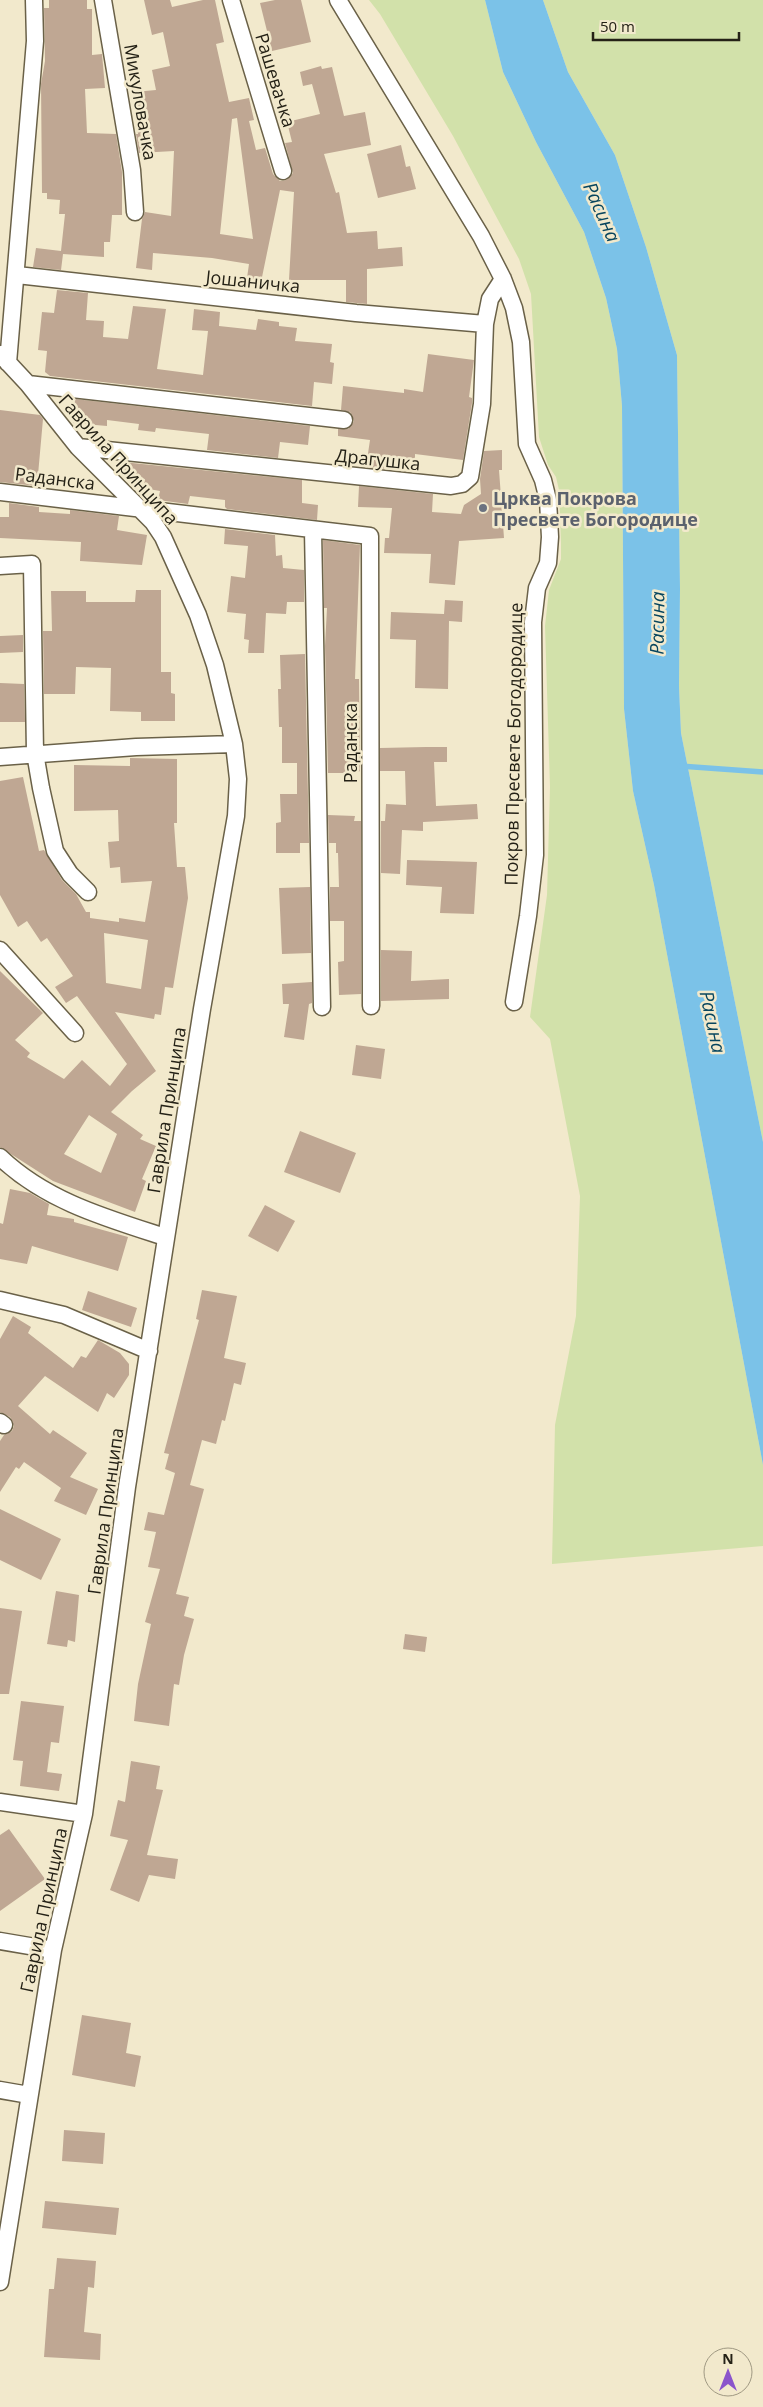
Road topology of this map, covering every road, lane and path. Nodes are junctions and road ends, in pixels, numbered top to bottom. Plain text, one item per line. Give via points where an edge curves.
1 (34, 0) edge
2 (104, 0) edge
3 (231, 0) edge
4 (338, 0) edge
5 (283, 171) dead end
6 (135, 212) dead end
7 (17, 275) junction
8 (503, 279) junction
9 (485, 324) junction
10 (4, 359) edge
11 (28, 384) junction
12 (344, 420) dead end
13 (78, 448) junction
14 (0, 492) edge
15 (138, 508) junction
16 (314, 530) junction
17 (0, 566) edge
18 (234, 744) junction
19 (35, 753) junction
20 (0, 757) edge
21 (88, 892) dead end
22 (0, 950) edge
23 (514, 1002) dead end
24 (372, 1006) dead end
25 (322, 1007) dead end
26 (76, 1033) dead end
27 (0, 1157) edge
28 (166, 1237) junction
29 (0, 1300) edge
30 (150, 1351) junction
31 (0, 1802) edge
32 (84, 1814) junction
33 (0, 1941) edge
34 (53, 1950) junction
35 (0, 2090) edge
36 (29, 2095) junction
37 (0, 2282) edge

1 - 7 street via 35,41
2 - 6 street, Микуловачка via 132,170
3 - 5 street, Рашевачка
4 - 8 street, Покров Пресвете Богодородице via 481,236
7 - 9 street, Јошаничка
7 - 10 street
8 - 9 street, Драгушка via 490,299
8 - 23 street, Покров Пресвете Богодородице via 514,308 521,342 527,444 544,486 550,537 548,563 537,588 533,622 535,855
9 - 13 street, Драгушка via 482,404 470,477 462,484 451,486
10 - 11 street, Гаврила Принципа
11 - 12 street, Драгушка
11 - 13 street, Гаврила Принципа
13 - 15 street, Гаврила Принципа
14 - 15 street, Раданска
15 - 16 street, Раданска
15 - 18 street, Гаврила Принципа via 163,537 198,615 215,665
16 - 24 street, Раданска via 370,536
16 - 25 street, Раданска
17 - 19 street via 32,564
18 - 19 street
18 - 28 street, Гаврила Принципа via 238,779 236,816
19 - 20 street
19 - 21 street via 55,851 70,874
22 - 26 street
27 - 28 street via 46,1191 80,1208
28 - 30 street, Гаврила Принципа
29 - 30 street via 64,1315
30 - 32 street, Гаврила Принципа via 127,1487
31 - 32 street
32 - 34 street, Гаврила Принципа
33 - 34 street
34 - 36 street, Гаврила Принципа
35 - 36 street
36 - 37 street, Гаврила Принципа

